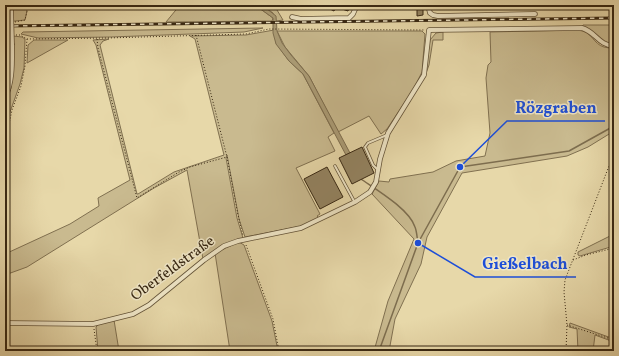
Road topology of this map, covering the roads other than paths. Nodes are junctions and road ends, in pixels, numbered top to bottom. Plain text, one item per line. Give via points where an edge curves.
1 (10, 5) edge
2 (357, 5) edge
3 (428, 5) edge
4 (535, 14) dead end
5 (292, 17) dead end
6 (614, 46) edge
7 (5, 98) edge
8 (387, 135) junction
9 (335, 166) dead end
10 (378, 170) junction
11 (355, 202) junction
12 (5, 323) edge

1 - 7 street, bridge via 11,77
2 - 5 street via 349,18
3 - 4 street via 430,13 438,16
6 - 8 street via 605,45 582,28 429,30 424,74
8 - 10 street
8 - 10 lane via 368,143 366,147 373,165
9 - 11 lane
10 - 11 street, Oberfeldstraße via 376,182 370,192
11 - 12 street, Oberfeldstraße via 301,228 224,246 149,305 133,314 93,324

